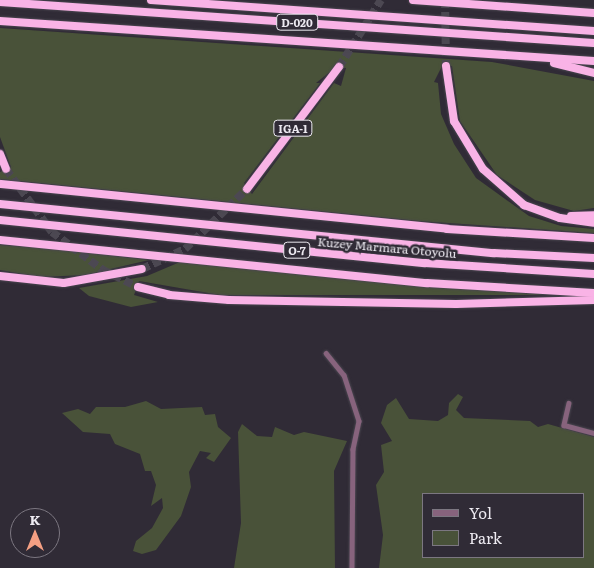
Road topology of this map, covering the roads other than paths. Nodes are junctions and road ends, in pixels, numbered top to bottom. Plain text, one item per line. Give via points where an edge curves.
1 (151, 0) edge
2 (413, 0) edge
3 (0, 2) edge
4 (594, 13) edge
5 (0, 21) edge
6 (594, 31) edge
7 (594, 43) edge
8 (441, 52) junction
9 (594, 62) edge
10 (446, 66) tunnel mouth
11 (339, 67) tunnel mouth
12 (594, 73) edge
13 (0, 154) edge
14 (6, 169) tunnel mouth
15 (0, 184) edge
16 (498, 185) junction
17 (247, 189) tunnel mouth
18 (0, 204) edge
19 (594, 215) edge
20 (0, 220) edge
21 (594, 224) edge
22 (594, 238) edge
23 (0, 240) edge
24 (594, 258) edge
25 (142, 269) tunnel mouth
26 (594, 274) edge
27 (0, 276) edge
28 (138, 287) tunnel mouth
29 (594, 293) edge
30 (594, 300) edge
31 (326, 352) dead end
32 (569, 403) dead end
33 (594, 433) edge
34 (352, 568) edge

1 - 6 highway, D-020
2 - 4 highway
3 - 7 highway, D-020
5 - 8 highway
8 - 9 highway
8 - 12 highway via 549,62
10 - 16 highway via 449,104 460,136
11 - 17 highway, IGA-1
13 - 14 highway
15 - 22 highway via 439,228
16 - 19 highway via 548,211
16 - 21 highway via 536,211
18 - 24 highway, Kuzey Marmara Otoyolu / O-7 via 485,252
20 - 26 highway, Kuzey Marmara Otoyolu / O-7 via 425,263
23 - 29 highway via 427,283
25 - 27 highway via 64,283
28 - 30 highway via 174,296 229,300 456,304
31 - 34 street via 344,375 359,421 352,449
32 - 33 street via 564,425

